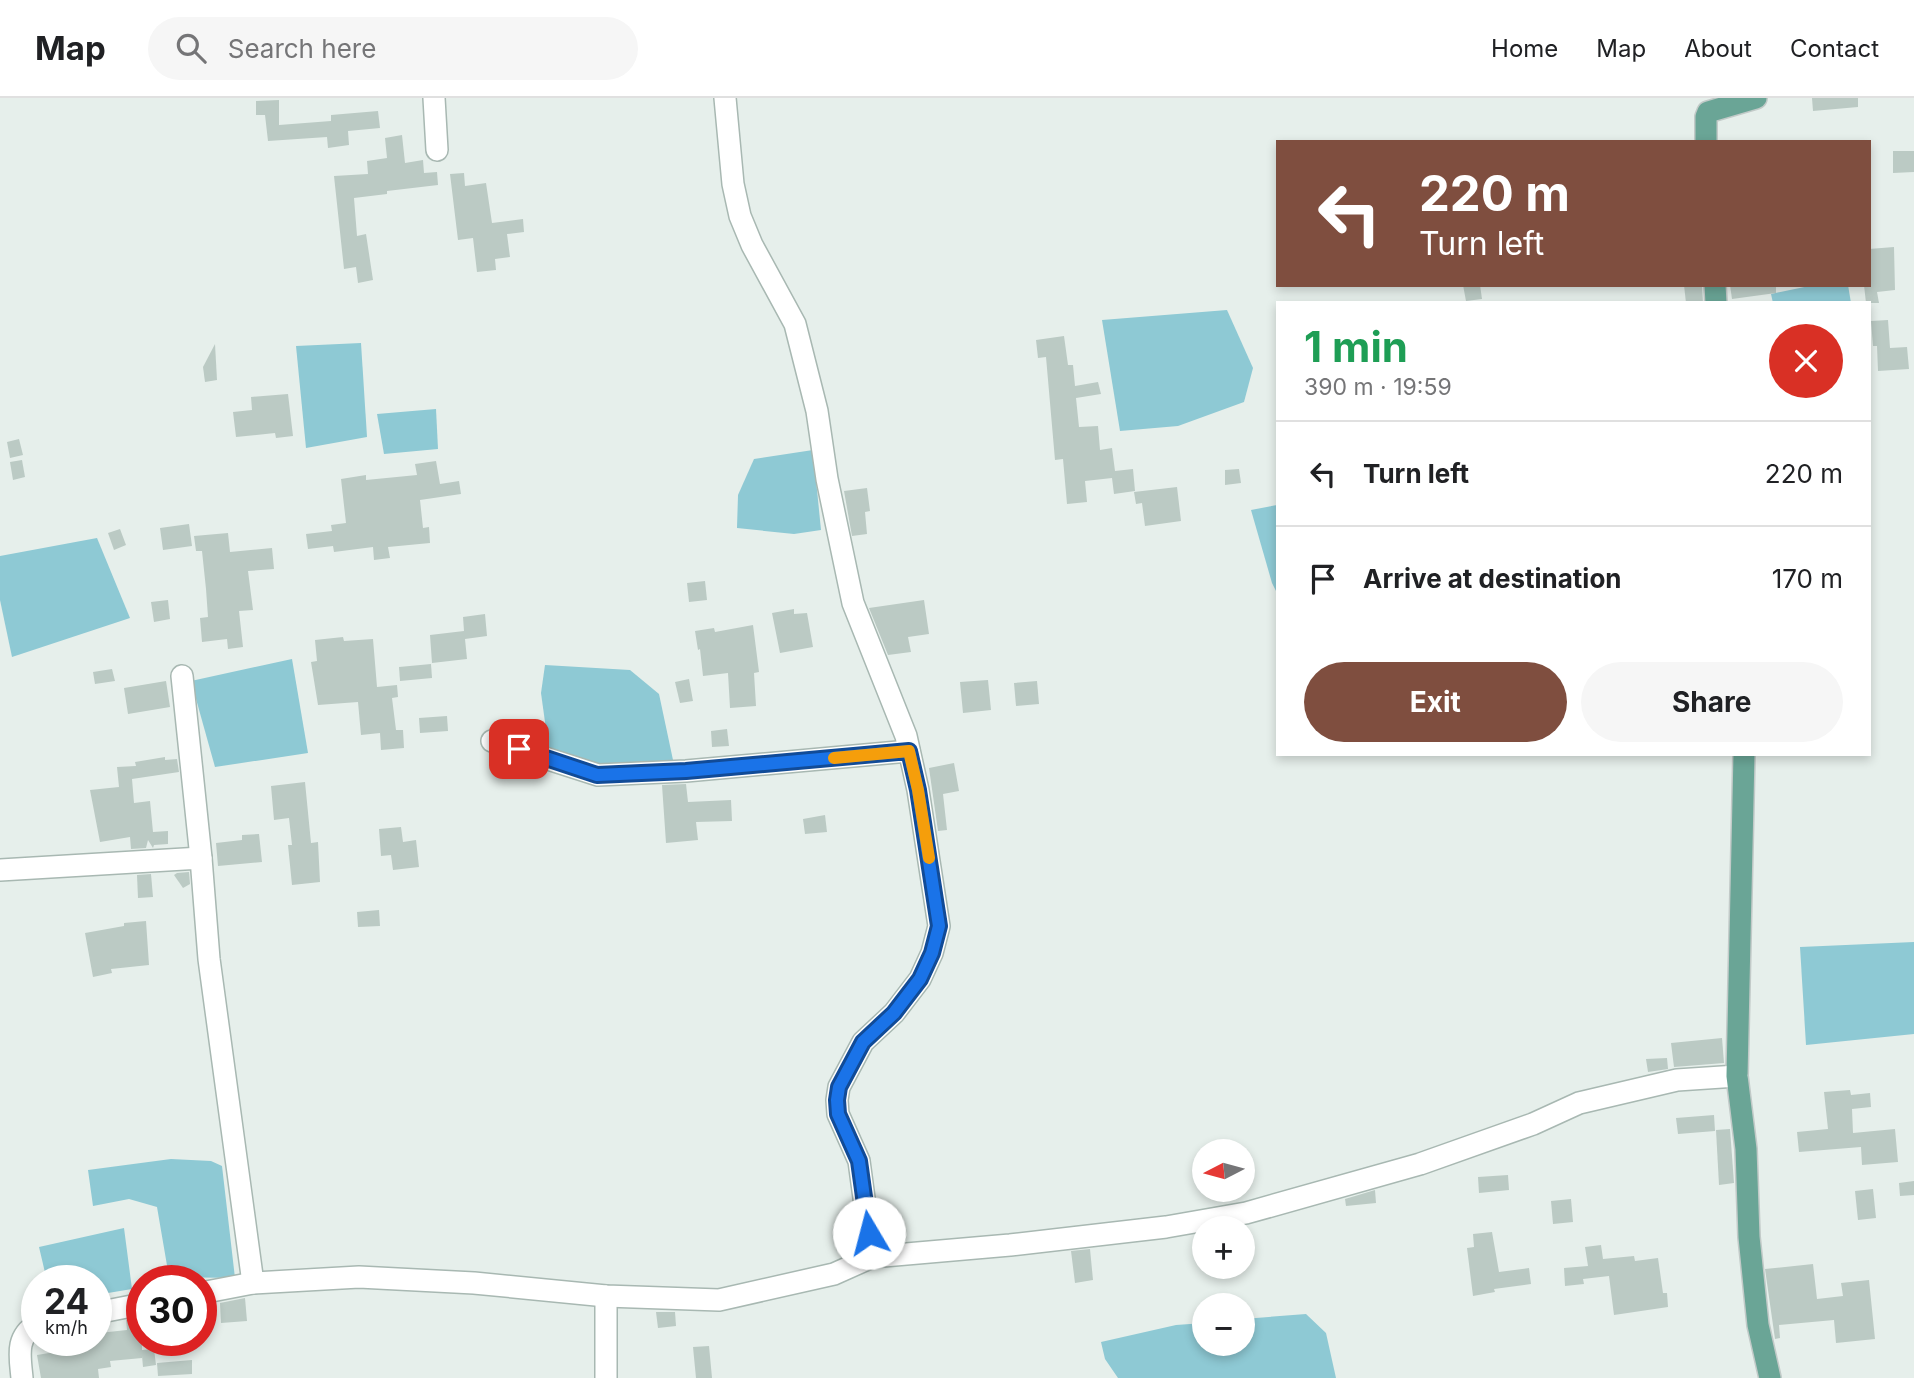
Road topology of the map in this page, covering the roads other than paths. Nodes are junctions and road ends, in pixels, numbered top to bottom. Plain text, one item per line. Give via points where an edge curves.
1 (434, 98) edge
2 (725, 98) edge
3 (1756, 98) edge
4 (1706, 140) edge
5 (437, 150) dead end
6 (181, 676) dead end
7 (492, 741) dead end
8 (909, 751) junction
9 (1744, 756) edge
10 (201, 858) junction
11 (0, 870) edge
12 (1737, 1076) junction
13 (873, 1258) junction
14 (253, 1283) junction
15 (217, 1290) edge
16 (606, 1296) junction
17 (21, 1339) edge
18 (22, 1378) edge
19 (606, 1378) edge
20 (1770, 1378) edge

1 - 5 street
2 - 8 street via 740,216 796,324 853,603
3 - 4 main road via 1708,112
6 - 10 street
7 - 8 street via 597,775
8 - 13 street via 939,926 920,979 894,1013 863,1042 837,1100 838,1114 859,1161
9 - 12 main road
10 - 11 street
10 - 14 street via 209,959
12 - 13 street via 1677,1080 1579,1103 1420,1164 1246,1213 1140,1230
12 - 20 main road via 1756,1312
13 - 16 street via 834,1274 719,1300
14 - 15 street
14 - 16 street via 359,1277
16 - 19 street
17 - 18 street

